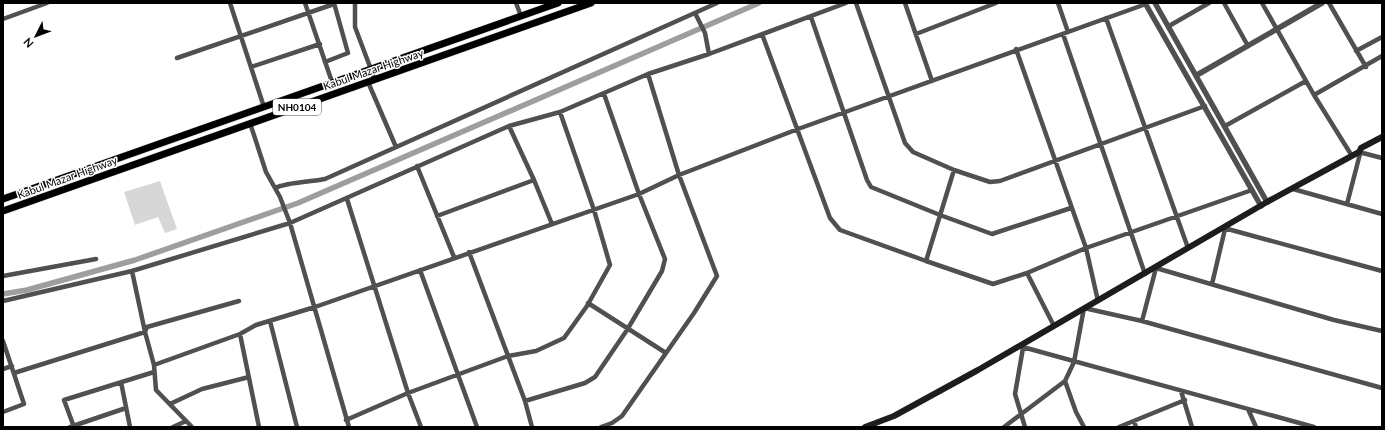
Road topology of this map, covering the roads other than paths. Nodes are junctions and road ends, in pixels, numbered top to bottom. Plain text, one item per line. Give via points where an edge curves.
1 (47, 3) edge
2 (230, 3) edge
3 (305, 3) edge
4 (334, 3) edge
5 (355, 3) edge
6 (516, 3) edge
7 (558, 3) edge
8 (592, 3) edge
9 (717, 3) edge
10 (846, 3) edge
11 (856, 3) edge
12 (905, 3) edge
13 (996, 3) edge
14 (1058, 3) edge
15 (1145, 3) edge
16 (1155, 3) edge
17 (1208, 3) edge
18 (1224, 3) edge
19 (1262, 3) edge
20 (1322, 3) edge
21 (1329, 3) edge
22 (308, 12) junction
23 (695, 13) junction
24 (520, 16) junction
25 (811, 17) junction
26 (1106, 18) junction
27 (3, 19) edge
28 (1168, 26) junction
29 (1276, 29) junction
30 (1065, 33) junction
31 (762, 34) junction
32 (916, 34) junction
33 (240, 37) junction
34 (1382, 37) edge
35 (320, 44) junction
36 (1248, 46) junction
37 (1016, 49) junction
38 (1356, 51) junction
39 (709, 54) junction
40 (1382, 56) edge
41 (177, 58) dead end
42 (325, 62) junction
43 (251, 67) junction
44 (1366, 67) junction
45 (371, 69) junction
46 (648, 74) junction
47 (1197, 75) junction
48 (372, 81) junction
49 (932, 81) junction
50 (1306, 81) junction
51 (332, 82) junction
52 (604, 94) junction
53 (1314, 96) junction
54 (888, 97) junction
55 (1205, 106) junction
56 (264, 107) junction
57 (560, 112) junction
58 (844, 113) junction
59 (250, 124) junction
60 (509, 126) junction
61 (1225, 126) junction
62 (1144, 127) junction
63 (798, 129) junction
64 (1382, 137) edge
65 (1101, 144) junction
66 (396, 147) junction
67 (1360, 151) junction
68 (1352, 156) junction
69 (1382, 158) edge
70 (1055, 160) junction
71 (417, 166) junction
72 (954, 170) junction
73 (679, 175) junction
74 (534, 180) junction
75 (275, 188) junction
76 (1293, 189) junction
77 (1252, 190) junction
78 (639, 194) junction
79 (3, 199) edge
80 (347, 199) junction
81 (1267, 202) junction
82 (1347, 204) junction
83 (1261, 206) junction
84 (1071, 208) junction
85 (594, 210) junction
86 (3, 211) edge
87 (1382, 214) edge
88 (940, 215) junction
89 (437, 216) junction
90 (1177, 217) junction
91 (290, 223) junction
92 (552, 224) junction
93 (1224, 228) junction
94 (1130, 234) junction
95 (1086, 248) junction
96 (1188, 248) junction
97 (468, 252) junction
98 (454, 257) junction
99 (96, 259) dead end
100 (926, 261) junction
101 (1156, 268) junction
102 (420, 270) junction
103 (132, 271) junction
104 (1382, 272) edge
105 (1027, 273) junction
106 (1145, 274) junction
107 (3, 276) edge
108 (1212, 284) junction
109 (374, 286) junction
110 (3, 301) edge
111 (239, 301) dead end
112 (1098, 301) junction
113 (588, 303) junction
114 (315, 307) junction
115 (1084, 308) junction
116 (270, 321) junction
117 (1142, 321) junction
118 (1054, 326) junction
119 (628, 330) junction
120 (1382, 331) edge
121 (145, 332) junction
122 (240, 334) junction
123 (3, 341) edge
124 (1021, 347) junction
125 (666, 353) junction
126 (508, 356) junction
127 (1074, 362) junction
128 (154, 365) junction
129 (12, 366) junction
130 (3, 369) edge
131 (154, 372) junction
132 (14, 373) junction
133 (459, 375) junction
134 (249, 377) junction
135 (1065, 381) junction
136 (122, 382) junction
137 (1382, 388) edge
138 (1182, 391) junction
139 (408, 393) junction
140 (1185, 400) junction
141 (525, 402) junction
142 (170, 404) junction
143 (126, 408) junction
144 (1248, 409) junction
145 (3, 412) edge
146 (1020, 415) junction
147 (346, 420) junction
148 (186, 421) junction
149 (1134, 421) junction
150 (73, 427) edge
151 (130, 427) edge
152 (172, 427) edge
153 (192, 427) edge
154 (259, 427) edge
155 (297, 427) edge
156 (349, 427) edge
157 (421, 427) edge
158 (477, 427) edge
159 (532, 427) edge
160 (601, 427) edge
161 (866, 427) edge
162 (1004, 427) edge
163 (1025, 427) edge
164 (1084, 427) edge
165 (1119, 427) edge
166 (1136, 427) edge
167 (1192, 427) edge
168 (1256, 427) edge
169 (1314, 427) edge

1 - 27 street
2 - 33 street
3 - 22 street
4 - 22 street
4 - 42 street via 348,53
5 - 45 street via 355,27
6 - 24 street
7 - 24 highway, Kabul Mazar Highway / NH0104
8 - 48 highway, Kabul Mazar Highway / NH0104
9 - 23 street
10 - 25 street
11 - 54 street
12 - 32 street
13 - 32 street
14 - 30 street
15 - 26 street
15 - 55 street
16 - 28 street
17 - 28 street
18 - 36 street
19 - 29 street
20 - 29 street
21 - 38 street
22 - 33 street
22 - 35 street
23 - 39 street via 705,32
23 - 66 street
24 - 45 highway, Kabul Mazar Highway / NH0104
25 - 31 street
25 - 58 street
26 - 30 street
26 - 62 street
28 - 47 street
29 - 36 street
29 - 50 street
30 - 37 street
30 - 65 street
31 - 39 street
31 - 63 street
32 - 49 street
33 - 41 street
33 - 43 street
34 - 38 street
35 - 42 street
35 - 43 street
36 - 47 street
37 - 49 street
37 - 70 street
38 - 44 street
39 - 46 street
40 - 44 street
42 - 51 street
43 - 56 street
44 - 53 street
45 - 48 street
45 - 51 highway, Kabul Mazar Highway / NH0104
46 - 52 street
46 - 73 street
47 - 61 street
48 - 59 highway, Kabul Mazar Highway / NH0104
48 - 66 street
49 - 54 street
50 - 53 street
50 - 61 street
51 - 56 highway, Kabul Mazar Highway / NH0104
52 - 57 street
52 - 78 street
53 - 68 street
54 - 58 street
54 - 72 street via 905,143 913,152
55 - 62 street
55 - 77 street
56 - 79 highway, Kabul Mazar Highway / NH0104
57 - 60 street
57 - 85 street
58 - 63 street
58 - 88 street via 871,187
59 - 75 street via 266,172
59 - 86 highway, Kabul Mazar Highway / NH0104
60 - 71 street
60 - 74 street
61 - 81 street
62 - 65 street
62 - 90 street
63 - 73 street
63 - 100 street via 830,218 840,230
64 - 67 main road
65 - 70 street
65 - 94 street
66 - 75 street via 325,180 284,184
67 - 68 main road
67 - 69 street
67 - 82 street
68 - 76 main road
70 - 72 street via 1000,181 990,182
70 - 84 street
71 - 80 street
71 - 89 street
72 - 88 street
73 - 78 street
73 - 125 street via 717,276
74 - 89 street
74 - 92 street
75 - 91 street
76 - 81 main road
76 - 82 street
77 - 83 street
77 - 90 street
78 - 85 street
78 - 119 street via 664,259 662,271
80 - 91 street
80 - 109 street
81 - 83 main road
82 - 87 street
83 - 93 main road
84 - 88 street via 992,234
84 - 95 street
85 - 92 street
85 - 113 street via 610,264
88 - 100 street
89 - 98 street
90 - 94 street
90 - 96 street
91 - 103 street
91 - 114 street
92 - 97 street
93 - 96 main road
93 - 104 street
93 - 108 street
94 - 95 street
94 - 106 street
95 - 105 street
95 - 112 street
96 - 101 main road
97 - 98 street
97 - 126 street
98 - 102 street
99 - 107 street
100 - 105 street via 993,284
101 - 106 main road
101 - 108 street
101 - 117 street
102 - 109 street
102 - 133 street
103 - 110 street
103 - 121 street
105 - 118 street
106 - 112 main road
108 - 120 street
109 - 114 street
109 - 139 street
111 - 121 street via 147,327
112 - 115 main road
113 - 119 street
113 - 126 street via 564,338 536,351
114 - 116 street
114 - 147 street
115 - 117 street
115 - 118 main road
115 - 127 street
116 - 122 street
116 - 155 street
117 - 137 street
118 - 124 main road
119 - 125 street
119 - 141 street via 595,377 586,383
121 - 128 street
121 - 132 street
122 - 128 street
122 - 134 street
123 - 129 street
124 - 127 street
124 - 146 street via 1015,394
124 - 161 main road via 894,416
125 - 160 street via 622,416
126 - 133 street
126 - 141 street
127 - 135 street
127 - 138 street
128 - 131 street
129 - 130 street
129 - 132 street
131 - 136 street
131 - 142 street via 156,390
132 - 145 street via 24,404
133 - 139 street
133 - 158 street
134 - 142 street via 202,389
134 - 154 street
135 - 146 street
135 - 164 street
136 - 143 street
136 - 150 street via 64,400
138 - 140 street
138 - 144 street
139 - 147 street
139 - 157 street
140 - 149 street
140 - 167 street
141 - 159 street
142 - 148 street
143 - 150 street
143 - 151 street
144 - 168 street
144 - 169 street
146 - 162 street
146 - 163 street
147 - 156 street
148 - 152 street
148 - 153 street
149 - 165 street
149 - 166 street

